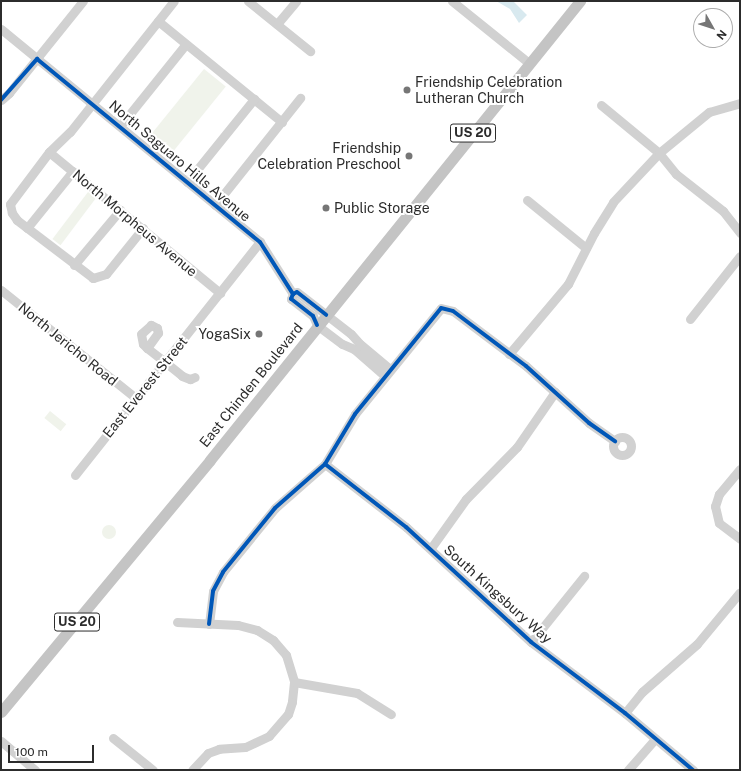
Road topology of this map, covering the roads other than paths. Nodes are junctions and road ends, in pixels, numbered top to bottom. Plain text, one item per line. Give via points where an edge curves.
1 (84, 1) edge
2 (174, 1) edge
3 (248, 1) edge
4 (296, 1) edge
5 (452, 1) edge
6 (580, 1) edge
7 (158, 21) junction
8 (277, 24) junction
9 (1, 29) edge
10 (186, 44) junction
11 (310, 51) dead end
12 (37, 59) junction
13 (530, 64) junction
14 (300, 98) dead end
15 (254, 99) junction
16 (1, 100) edge
17 (92, 103) junction
18 (740, 103) edge
19 (601, 105) dead end
20 (282, 122) junction
21 (120, 126) junction
22 (49, 152) junction
23 (659, 154) junction
24 (73, 171) junction
25 (187, 182) junction
26 (527, 200) dead end
27 (215, 205) junction
28 (120, 210) junction
29 (28, 228) junction
30 (143, 228) junction
31 (740, 233) edge
32 (260, 242) junction
33 (586, 248) junction
34 (740, 256) edge
35 (74, 265) junction
36 (1, 290) edge
37 (220, 293) junction
38 (293, 294) junction
39 (326, 315) junction
40 (690, 319) dead end
41 (317, 325) junction
42 (147, 348) dead end
43 (510, 354) junction
44 (165, 362) junction
45 (388, 373) junction
46 (195, 377) dead end
47 (555, 392) junction
48 (136, 398) junction
49 (615, 441) dead end
50 (325, 464) junction
51 (740, 469) edge
52 (75, 475) dead end
53 (740, 539) edge
54 (431, 548) junction
55 (584, 576) dead end
56 (740, 592) edge
57 (177, 622) dead end
58 (209, 624) junction
59 (531, 642) junction
60 (294, 682) junction
61 (624, 713) junction
62 (1, 714) edge
63 (391, 714) dead end
64 (113, 738) dead end
65 (656, 739) junction
66 (1, 741) edge
67 (35, 770) edge
68 (153, 770) edge
69 (192, 770) edge
70 (628, 770) edge
71 (693, 770) edge

1 - 12 street
2 - 7 street
3 - 8 street
4 - 8 street
5 - 13 street
6 - 13 main road, East Chinden Boulevard / US 20
7 - 10 street
7 - 17 street
8 - 11 street
9 - 12 street, North Saguaro Hills Avenue
10 - 15 street
10 - 21 street
12 - 16 street
12 - 17 street, North Saguaro Hills Avenue
13 - 39 main road, East Chinden Boulevard / US 20
14 - 20 street
15 - 20 street
15 - 25 street
17 - 21 street, North Saguaro Hills Avenue
17 - 22 street via 70,132
18 - 23 street via 709,112
19 - 23 street
20 - 27 street
21 - 25 street, North Saguaro Hills Avenue
22 - 24 street, North Morpheus Avenue
22 - 29 street via 12,200 10,208 14,217
23 - 31 street via 676,174 723,211
23 - 33 street via 613,202
24 - 28 street, North Morpheus Avenue
24 - 29 street
25 - 27 street, North Saguaro Hills Avenue
26 - 33 street
27 - 32 street, North Saguaro Hills Avenue
28 - 30 street, North Morpheus Avenue
28 - 35 street
29 - 35 street
30 - 35 street via 106,274 96,278 88,276
30 - 37 street, North Morpheus Avenue
32 - 37 street, East Everest Street
32 - 38 street, North Saguaro Hills Avenue
33 - 43 street via 568,284
34 - 40 street
36 - 48 street, North Jericho Road
37 - 44 street, East Everest Street
38 - 39 street via 297,292
38 - 41 street, North Saguaro Hills Avenue via 291,299 313,316
39 - 41 main road, East Chinden Boulevard / US 20
39 - 45 street via 351,334
41 - 45 street
41 - 62 main road, East Chinden Boulevard / US 20
42 - 44 street
43 - 45 street via 453,311 443,308 437,310
43 - 47 street
44 - 46 street via 182,376 190,379
44 - 48 street, East Everest Street
45 - 50 street via 355,414
47 - 49 street via 589,423
47 - 54 street via 517,447 466,498
48 - 52 street, East Everest Street
50 - 54 street, South Kingsbury Way
50 - 58 street via 275,508 223,572 213,591
51 - 53 street via 719,494 715,506 719,523
54 - 59 street, South Kingsbury Way
55 - 59 street
56 - 61 street via 698,644 642,692
57 - 58 street
58 - 60 street via 249,627 267,635 286,655
59 - 61 street, South Kingsbury Way
60 - 63 street via 357,693
60 - 69 street via 288,714 269,736 245,747 219,749 208,753
61 - 65 street, South Kingsbury Way
64 - 68 street
65 - 70 street
65 - 71 street, South Kingsbury Way
66 - 67 street

